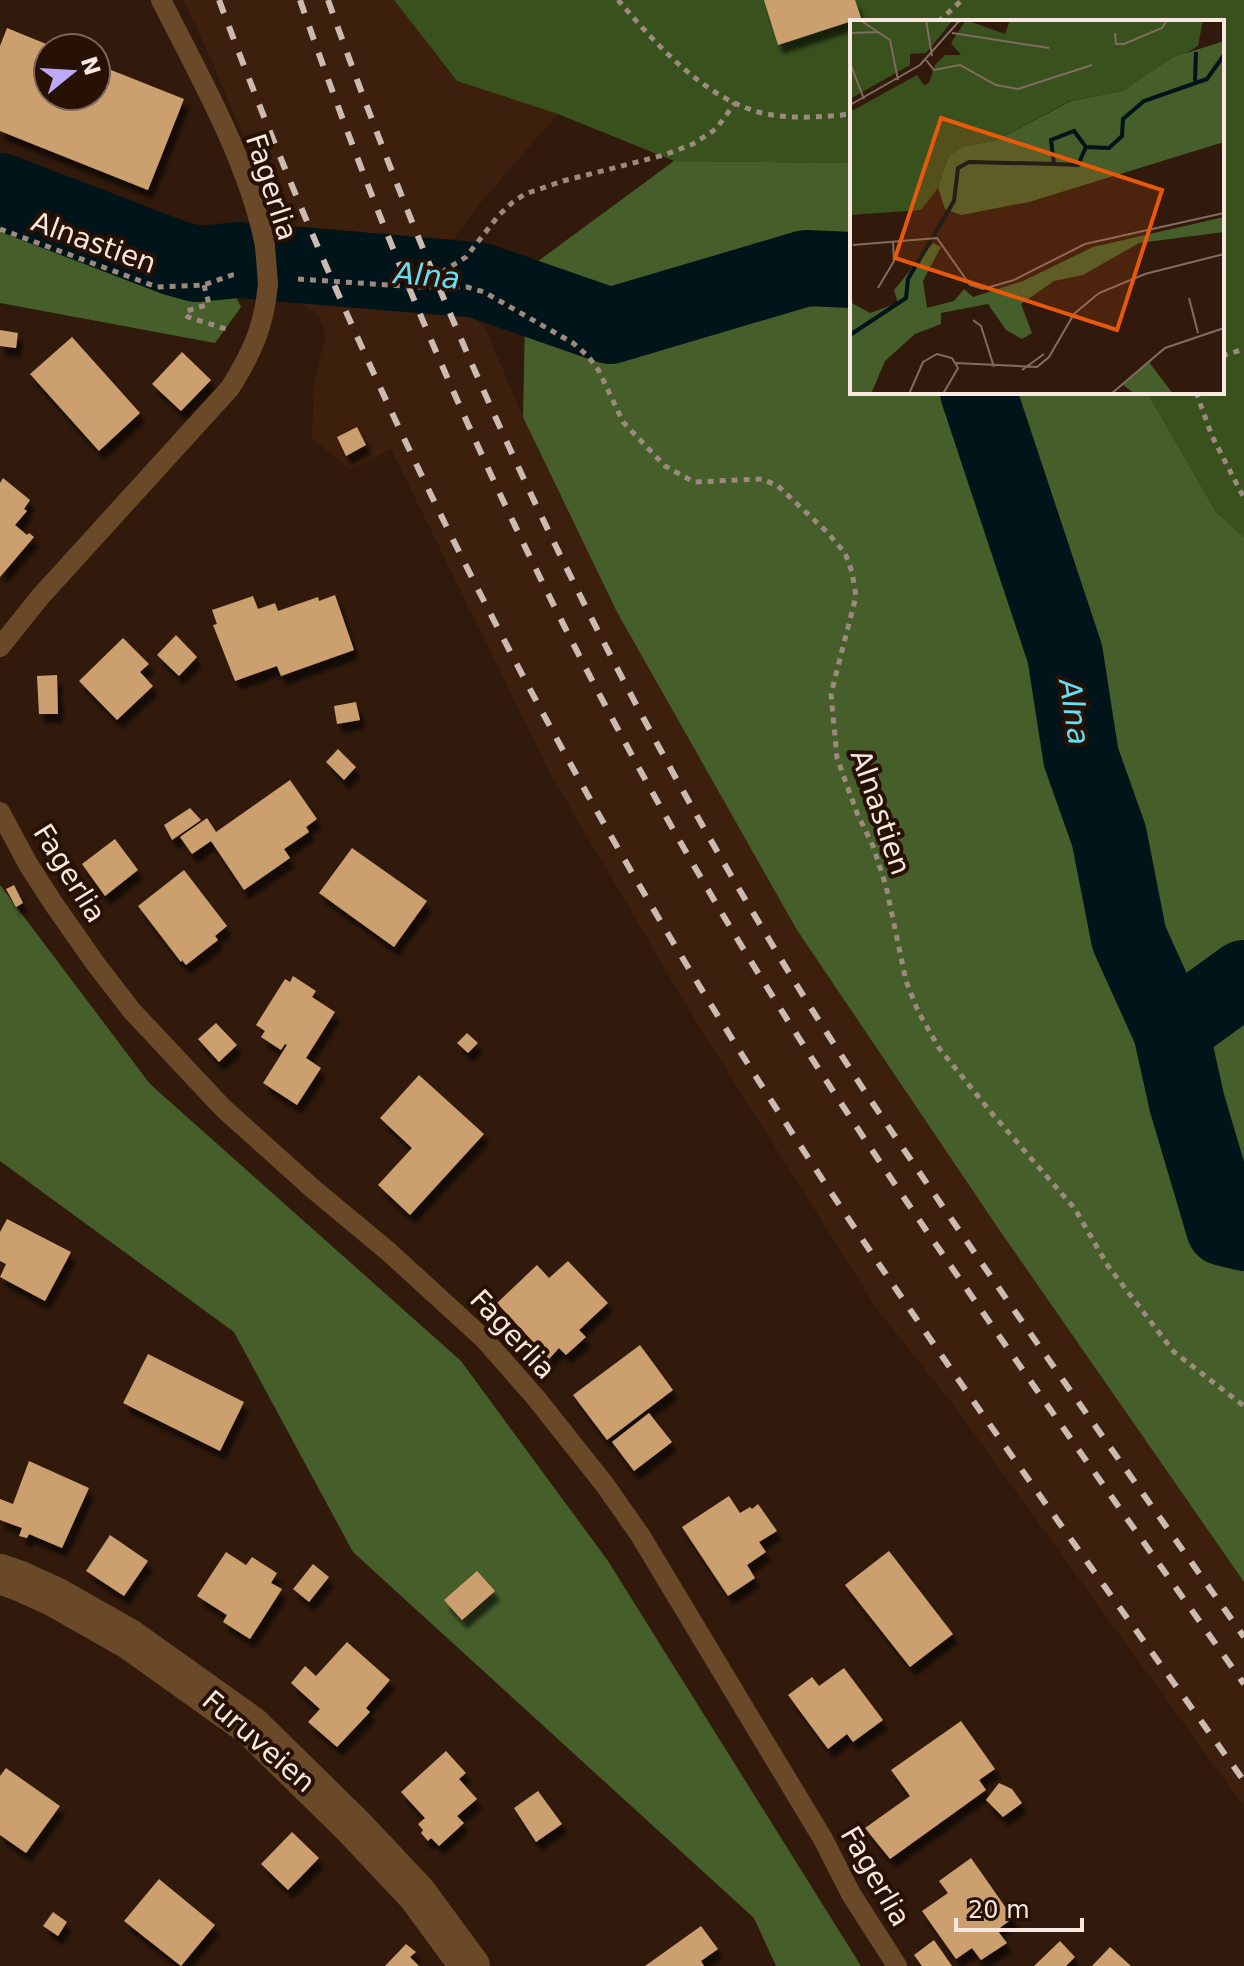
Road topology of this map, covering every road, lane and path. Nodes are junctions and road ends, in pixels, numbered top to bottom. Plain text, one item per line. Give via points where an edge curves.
1 (161, 0) edge
2 (618, 0) edge
3 (962, 0) edge
4 (940, 20) edge
5 (735, 103) junction
6 (850, 114) edge
7 (0, 229) edge
8 (248, 276) dead end
9 (294, 279) dead end
10 (204, 285) junction
11 (419, 287) junction
12 (237, 333) dead end
13 (1244, 349) edge
14 (1224, 355) edge
15 (1197, 394) edge
16 (1244, 498) edge
17 (0, 647) edge
18 (0, 812) edge
19 (1244, 1406) edge
20 (0, 1574) edge
21 (470, 1966) edge
22 (897, 1966) edge

1 - 17 lane, Fagerlia, bridge via 256,209 265,246 265,314 248,360 230,388
2 - 5 path via 696,79
3 - 4 path
5 - 6 path via 783,116
5 - 11 path via 716,129 693,144 525,194 499,215 466,257
7 - 10 path, Alnastien via 157,287
8 - 10 path, Alnastien via 232,275
9 - 11 path, Alnastien
10 - 12 path via 209,304 185,314
11 - 19 path, Alnastien via 484,292 573,343 599,371 623,422 665,466 694,482 762,479 778,486 845,553 856,596 831,694 837,758 886,886 906,981 918,1011 939,1048 1075,1209 1108,1266 1174,1352
13 - 14 path
15 - 16 path
18 - 22 lane, Fagerlia via 53,903 141,1021 223,1108 484,1339 605,1485
20 - 21 street, Furuveien via 55,1597 129,1639 251,1726 417,1894

